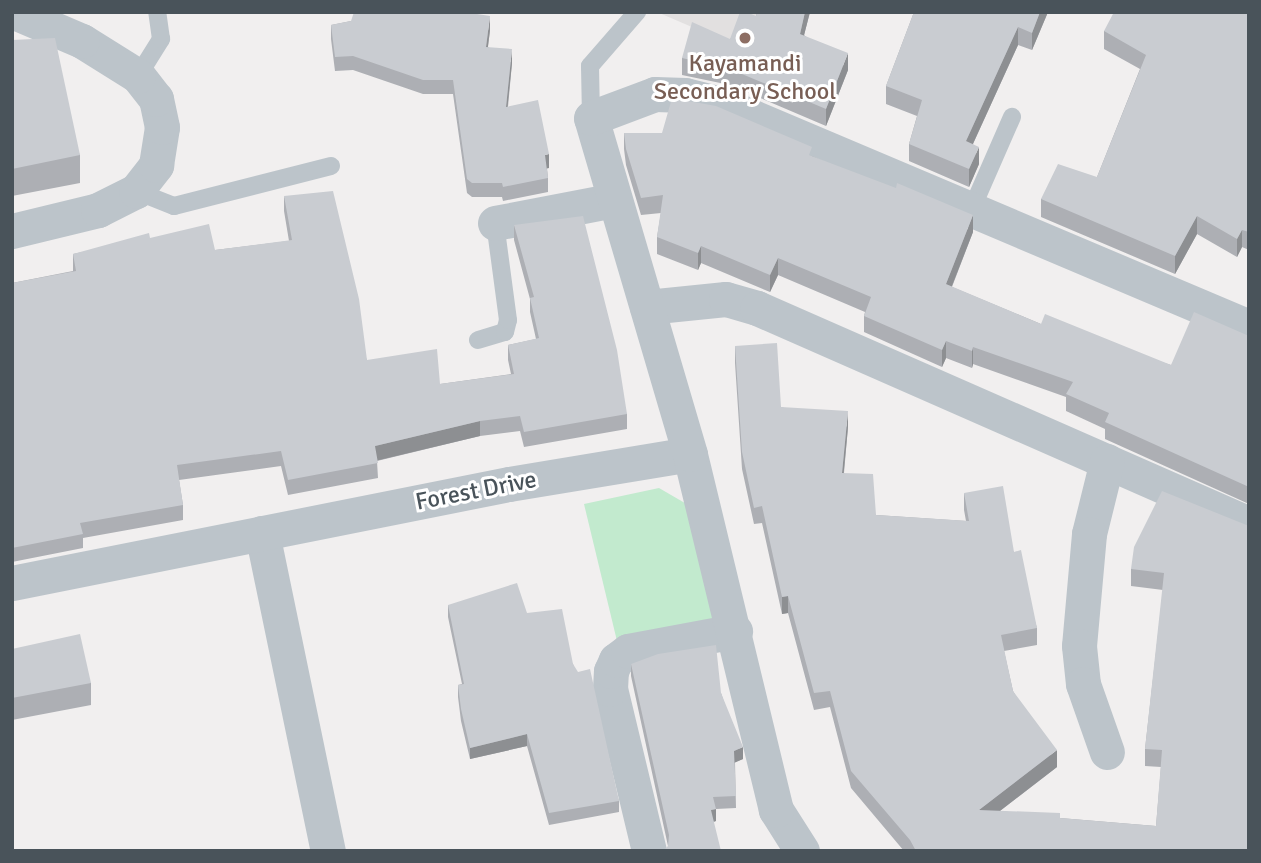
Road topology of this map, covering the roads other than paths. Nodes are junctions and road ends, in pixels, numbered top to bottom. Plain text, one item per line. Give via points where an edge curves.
1 (14, 12) edge
2 (157, 12) edge
3 (637, 12) edge
4 (138, 76) junction
5 (591, 117) junction
6 (1013, 117) dead end
7 (331, 166) dead end
8 (136, 191) junction
9 (614, 200) junction
10 (970, 213) junction
11 (495, 223) joint
12 (12, 231) edge
13 (647, 307) junction
14 (1249, 327) edge
15 (478, 340) dead end
16 (690, 454) junction
17 (1107, 461) junction
18 (1249, 524) edge
19 (262, 533) junction
20 (12, 583) edge
21 (736, 631) junction
22 (1107, 752) dead end
23 (328, 851) edge
24 (649, 851) edge
25 (802, 851) edge

1 - 4 street via 82,41
2 - 4 lane via 161,38
3 - 5 lane via 590,66
4 - 8 street via 156,99 162,127 156,165
5 - 9 street
5 - 10 street via 655,94 722,104
6 - 10 lane
7 - 8 lane via 174,206
8 - 12 street via 98,210
9 - 11 street
9 - 13 street
10 - 14 street
11 - 15 lane via 508,320 505,332
13 - 16 street
13 - 17 street via 726,299 757,308
16 - 19 street, Forest Drive
16 - 21 street
17 - 18 street
17 - 22 street via 1089,534 1079,646 1083,684
19 - 20 street, Forest Drive
19 - 23 street
21 - 24 street via 628,651 611,671 610,689
21 - 25 street via 776,810

